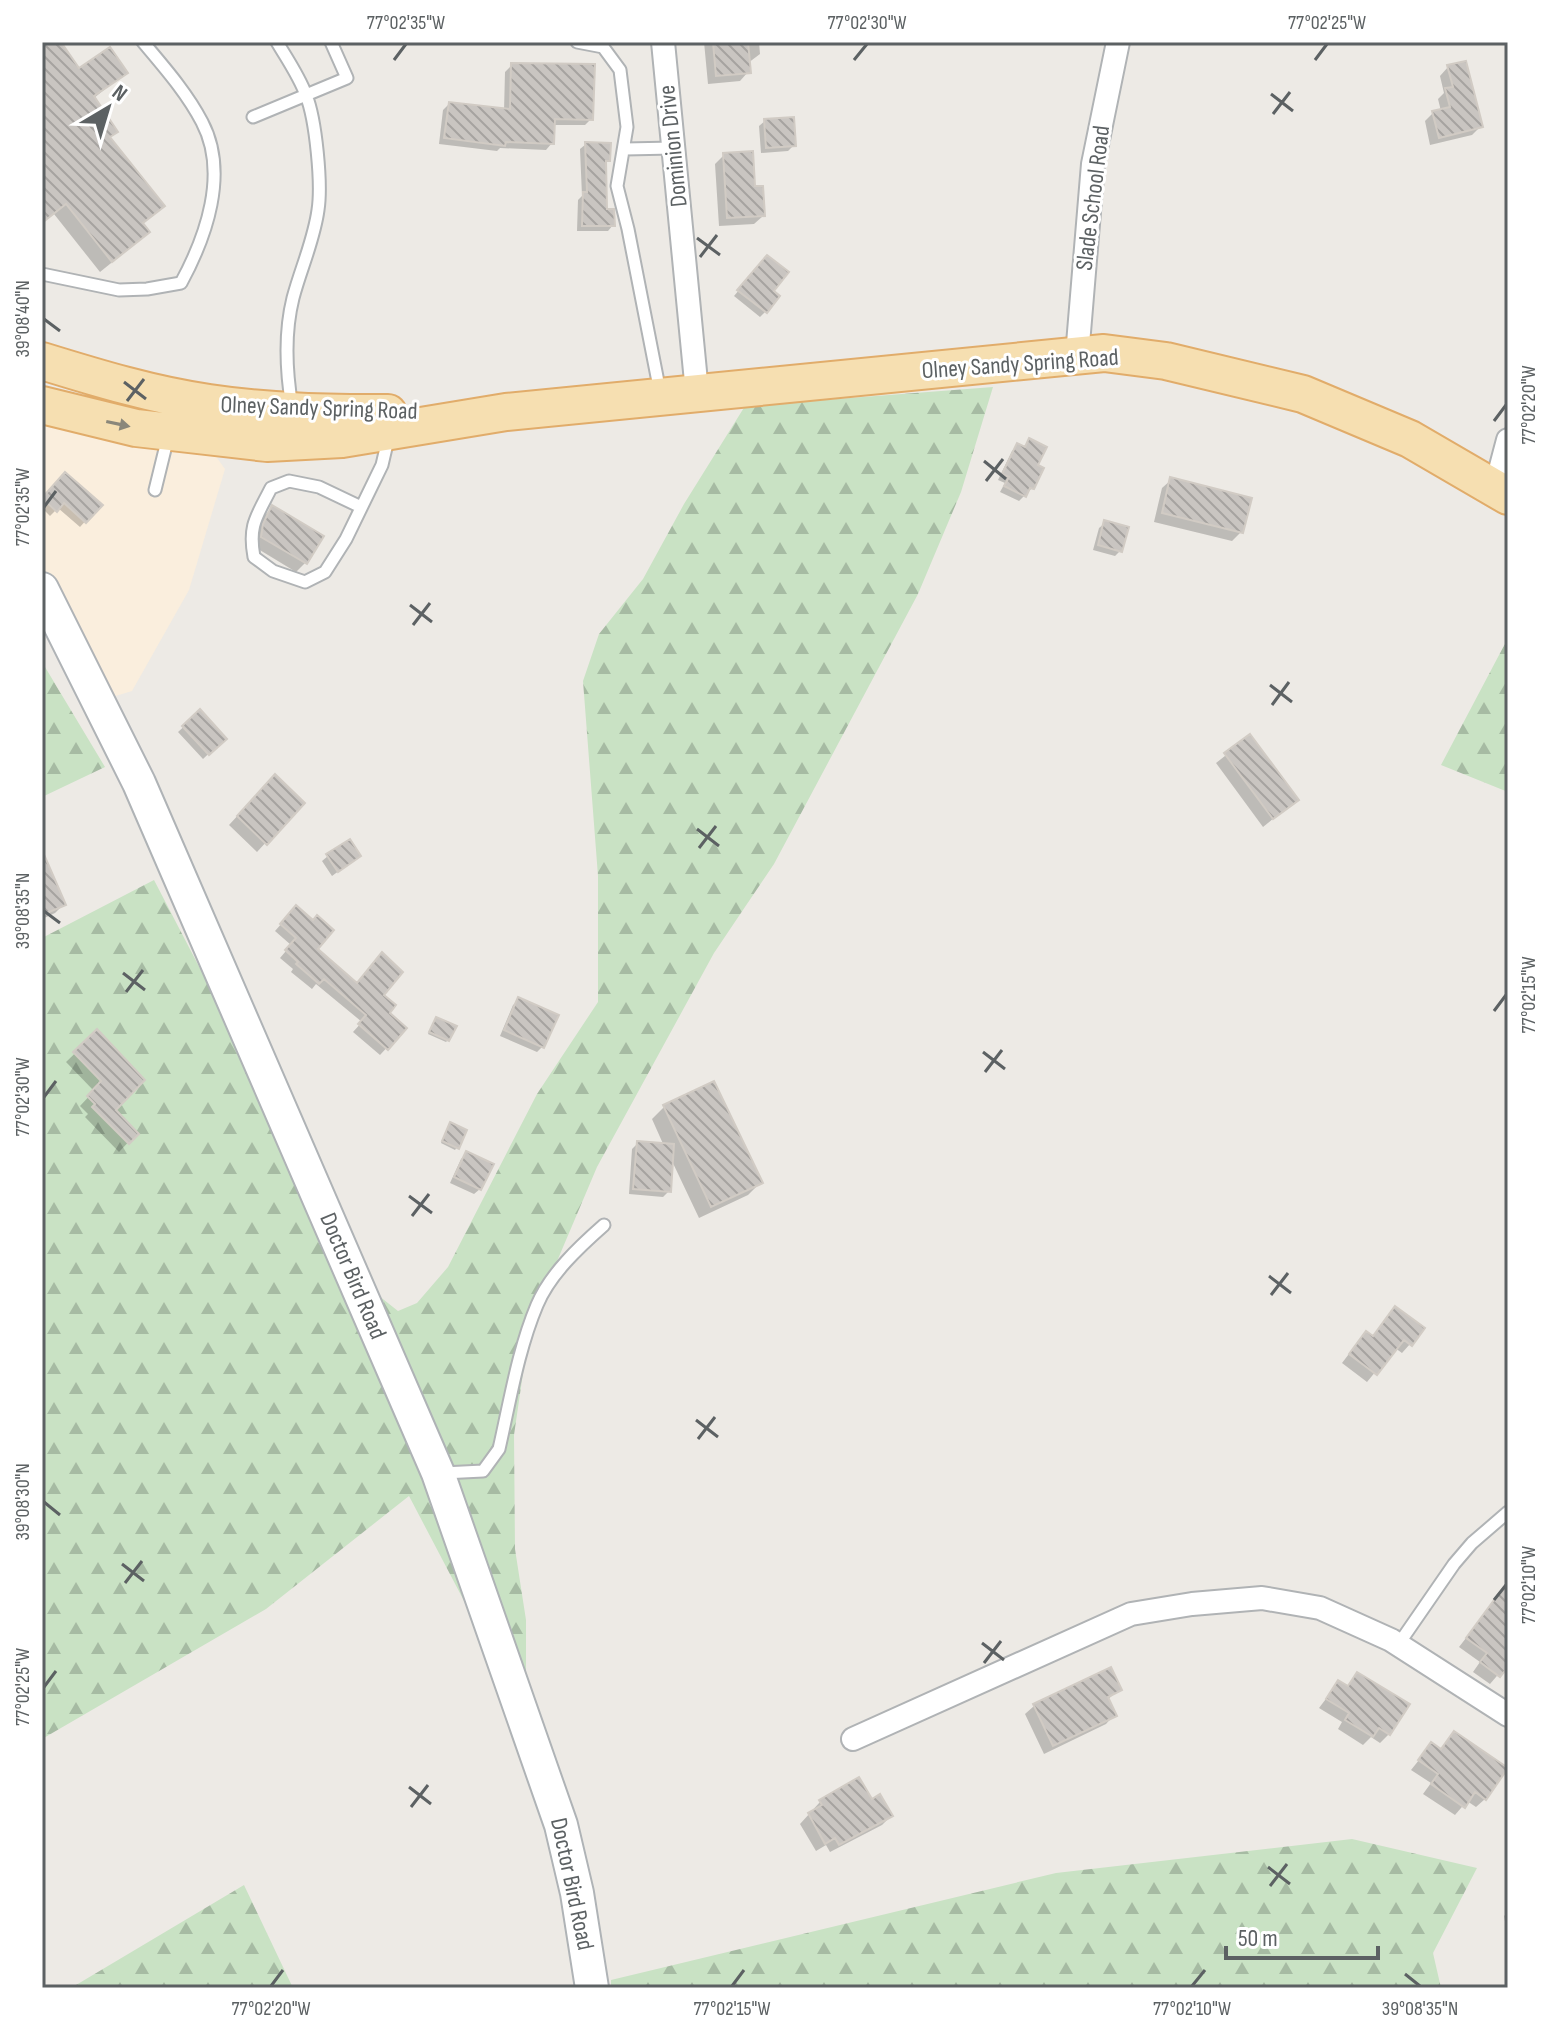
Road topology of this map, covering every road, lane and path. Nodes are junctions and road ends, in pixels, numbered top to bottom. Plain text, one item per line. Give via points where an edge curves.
1 (143, 42) edge
2 (277, 42) edge
3 (331, 42) edge
4 (577, 42) edge
5 (663, 42) edge
6 (1118, 42) edge
7 (307, 96) junction
8 (253, 117) dead end
9 (673, 148) junction
10 (625, 149) junction
11 (42, 274) edge
12 (1077, 356) junction
13 (42, 361) edge
14 (697, 392) junction
15 (660, 397) junction
16 (42, 405) edge
17 (293, 411) junction
18 (506, 412) junction
19 (172, 415) junction
20 (390, 431) junction
21 (1508, 440) edge
22 (155, 490) dead end
23 (1502, 492) edge
24 (361, 507) junction
25 (44, 597) edge
26 (604, 1225) dead end
27 (438, 1473) junction
28 (1508, 1512) edge
29 (1398, 1645) junction
30 (1508, 1715) edge
31 (853, 1739) dead end
32 (592, 1988) edge

1 - 11 lane via 203,124 213,176 204,236 181,283 119,290
2 - 7 lane
3 - 7 lane via 347,78
4 - 10 lane via 603,47 620,70
5 - 9 street, Dominion Drive
6 - 12 street, Slade School Road via 1093,164
7 - 8 lane
7 - 17 lane via 319,208 287,330
9 - 10 lane
9 - 14 street, Dominion Drive
10 - 15 lane via 617,186
12 - 14 main road, Olney Sandy Spring Road
12 - 23 main road, Olney Sandy Spring Road via 1104,353 1166,361 1303,394 1410,439
13 - 19 main road, Olney Sandy Spring Road
14 - 15 main road, Olney Sandy Spring Road
15 - 18 main road, Olney Sandy Spring Road
16 -> 19 main road, Olney Sandy Spring Road via 86,417
17 - 18 main road, Olney Sandy Spring Road
17 - 19 main road, Olney Sandy Spring Road via 207,403
18 - 20 main road, Olney Sandy Spring Road
19 - 20 main road, Olney Sandy Spring Road via 267,443
19 - 22 lane
20 - 24 lane via 382,465
21 - 23 street
24 - 24 lane via 325,572 305,582 273,571 254,557 254,520 271,488 289,481 319,487
25 - 27 main road, Doctor Bird Road via 139,783
26 - 27 lane via 563,1266 537,1303 493,1459 483,1471
27 - 32 main road, Doctor Bird Road via 561,1825
28 - 29 lane via 1454,1564
29 - 30 street
29 - 31 street via 1320,1608 1262,1598 1131,1614

